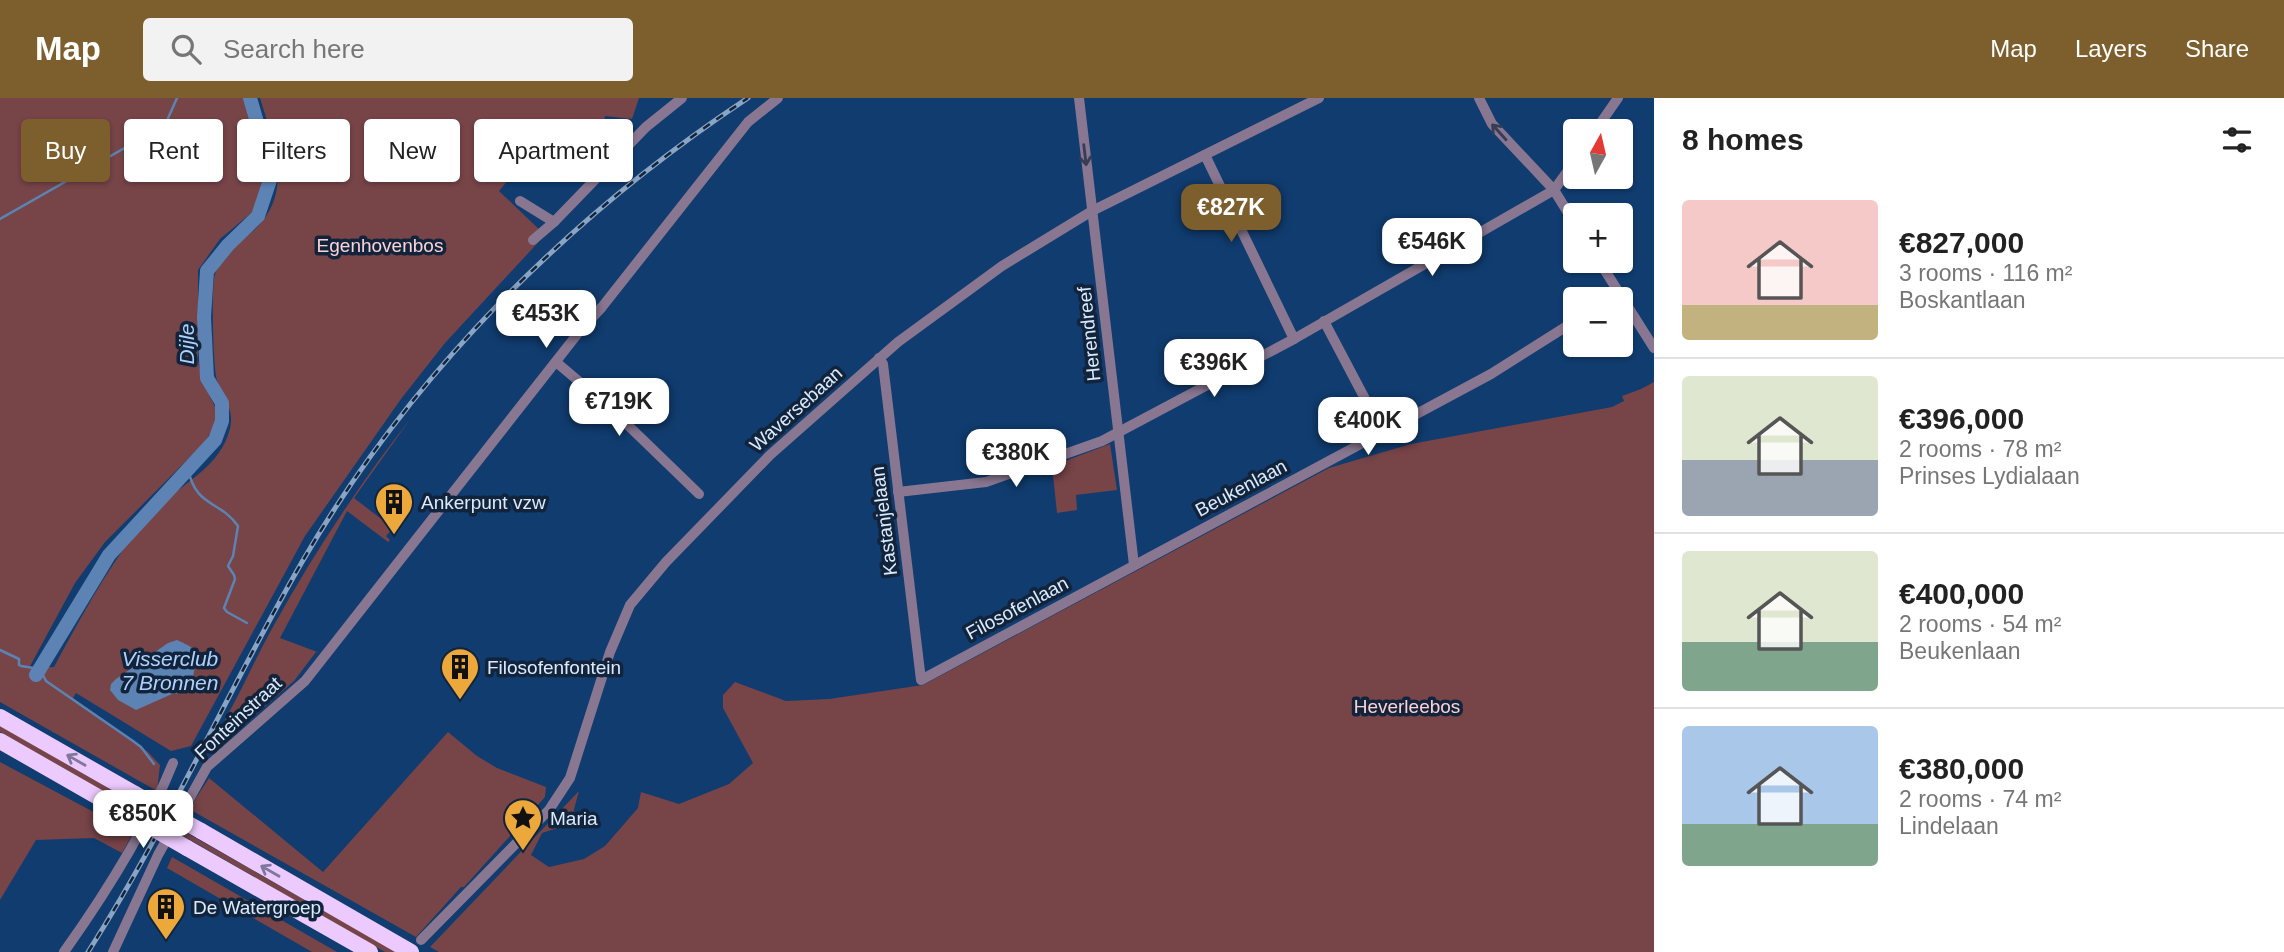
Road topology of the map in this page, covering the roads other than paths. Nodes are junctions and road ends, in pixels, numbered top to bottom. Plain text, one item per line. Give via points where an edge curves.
1 (682, 98) edge
2 (778, 98) edge
3 (1079, 98) edge
4 (1319, 98) edge
5 (1479, 98) edge
6 (1618, 98) edge
7 (1603, 119) edge
8 (1205, 155) junction
9 (1563, 178) edge
10 (1555, 190) junction
11 (520, 201) dead end
12 (1563, 204) edge
13 (1092, 211) junction
14 (554, 222) junction
15 (533, 240) dead end
16 (1633, 313) edge
17 (1324, 321) junction
18 (1563, 329) edge
19 (1294, 339) junction
20 (1654, 348) edge
21 (879, 359) junction
22 (556, 362) junction
23 (1382, 431) junction
24 (1117, 433) junction
25 (898, 492) junction
26 (699, 494) dead end
27 (1135, 564) junction
28 (920, 680) joint
29 (0, 717) edge
30 (0, 740) edge
31 (173, 763) dead end
32 (419, 945) edge
33 (64, 952) edge
34 (114, 952) edge
35 (369, 952) edge

1 - 14 street via 646,127
2 - 22 street, Fonteinstraat via 748,122
3 -> 13 street, Herendreef
4 - 8 street, Waversebaan
10 -> 5 street via 1492,124
6 - 7 street
8 - 13 street, Waversebaan
8 - 19 street
9 - 10 street
10 - 12 street
10 - 17 street
11 - 14 street
13 - 21 street, Waversebaan via 1002,266
13 - 24 street, Herendreef
14 - 15 street
16 - 20 street
17 - 19 street
17 - 23 street
18 - 23 street, Beukenlaan via 1499,369
19 - 24 street
21 - 25 street, Kastanjelaan
21 - 32 street, Waversebaan via 770,455 630,605 570,778 549,810
22 - 26 street
22 - 34 street, Fonteinstraat via 305,681 207,767 158,855
23 - 27 street, Beukenlaan
24 - 25 street via 986,482
24 - 27 street, Herendreef
25 - 28 street, Kastanjelaan
27 - 28 street, Filosofenlaan
32 -> 29 highway, bridge via 393,942
30 - 35 highway, bridge
31 - 33 street via 111,883

